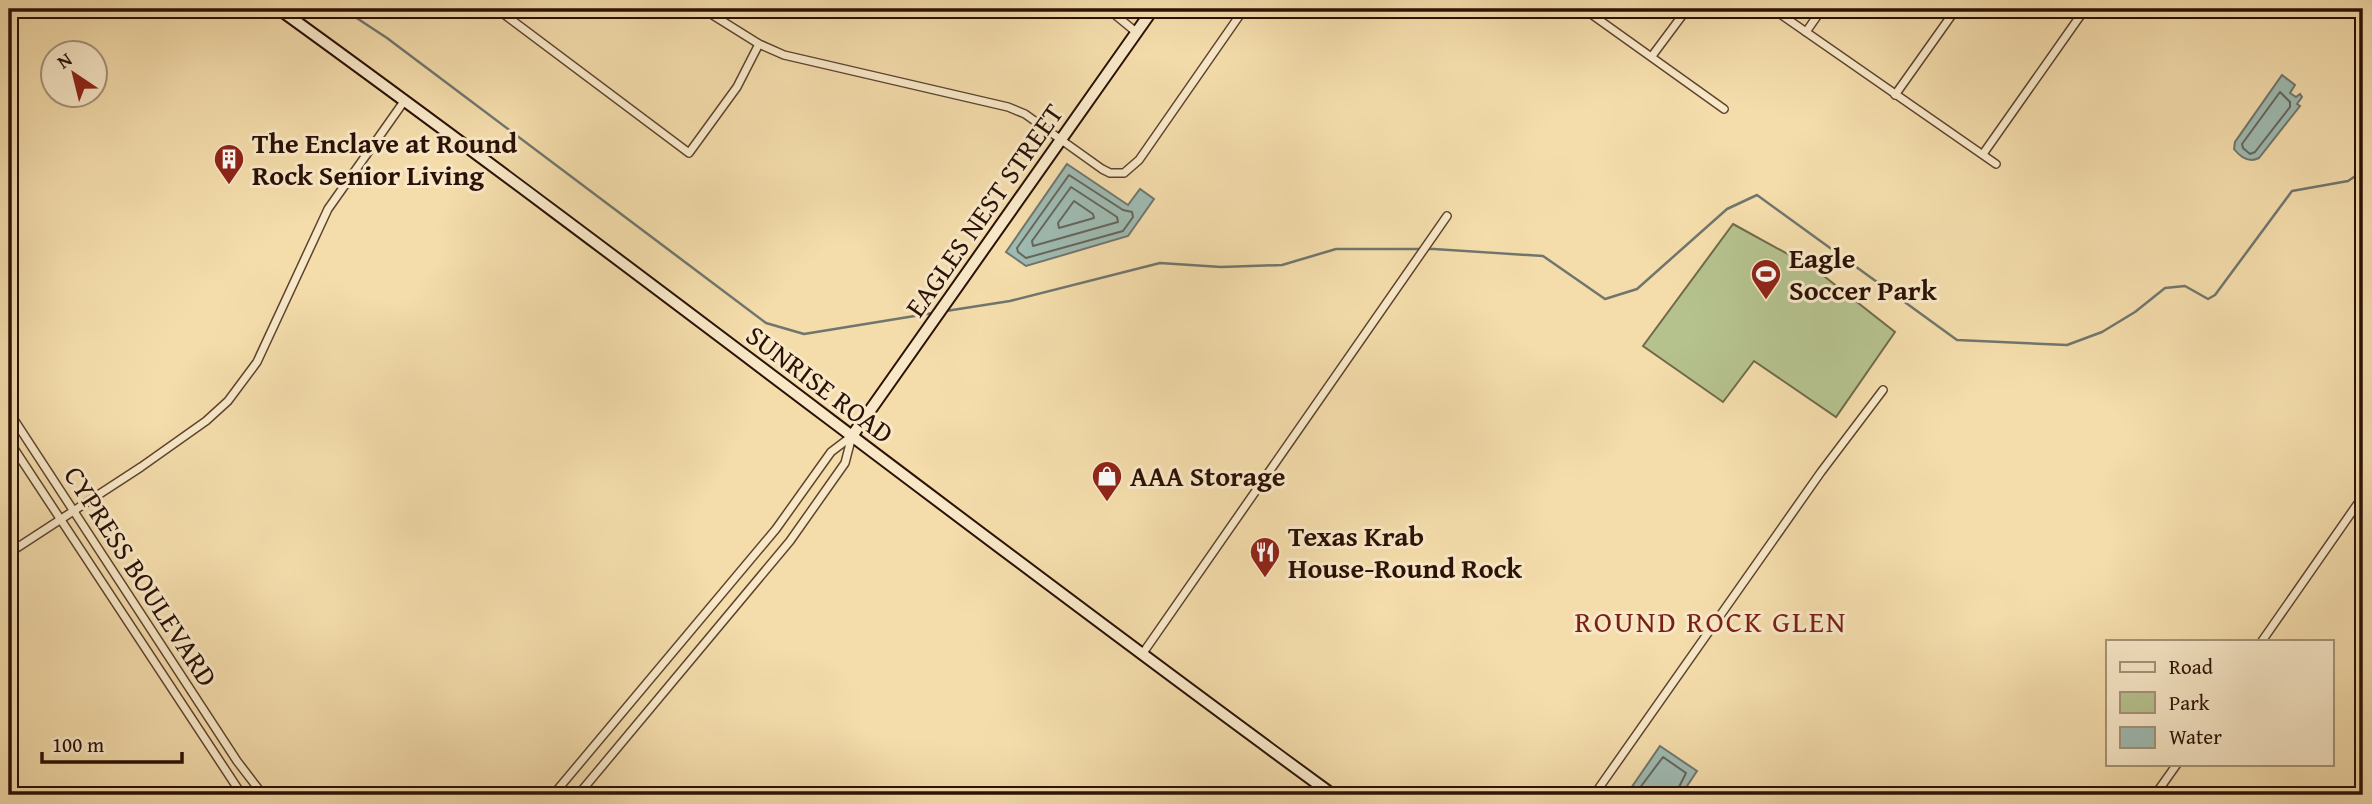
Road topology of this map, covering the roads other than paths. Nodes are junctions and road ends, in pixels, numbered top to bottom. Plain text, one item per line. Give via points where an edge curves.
1 (279, 9) edge
2 (509, 9) edge
3 (703, 9) edge
4 (1108, 9) edge
5 (1153, 9) edge
6 (1244, 9) edge
7 (1584, 9) edge
8 (1687, 9) edge
9 (1773, 9) edge
10 (1822, 9) edge
11 (1956, 9) edge
12 (2085, 9) edge
13 (1136, 32) junction
14 (1806, 32) junction
15 (759, 44) junction
16 (1652, 56) junction
17 (1895, 95) junction
18 (405, 100) junction
19 (1724, 109) dead end
20 (1061, 140) junction
21 (1983, 154) junction
22 (1996, 164) dead end
23 (1447, 216) dead end
24 (1883, 390) dead end
25 (9, 412) edge
26 (852, 436) junction
27 (9, 441) edge
28 (2363, 496) edge
29 (73, 510) junction
30 (60, 519) junction
31 (9, 554) edge
32 (2263, 640) edge
33 (1143, 653) junction
34 (2176, 766) edge
35 (242, 795) edge
36 (263, 795) edge
37 (553, 795) edge
38 (578, 795) edge
39 (1333, 795) edge
40 (1594, 795) edge
41 (2155, 795) edge

1 - 18 main road, SUNRISE ROAD
2 - 15 street via 505,15 689,153 737,87
3 - 15 street
4 - 13 street
5 - 13 main road, EAGLES NEST STREET
6 - 20 street via 1129,170 1116,174 1101,169
7 - 16 street
8 - 16 street
9 - 14 street
10 - 14 street
11 - 17 street
12 - 21 street
13 - 20 main road, EAGLES NEST STREET
14 - 17 street
15 - 20 street via 784,55 991,101 1025,114
16 - 19 street
17 - 21 street
18 - 26 main road, SUNRISE ROAD
18 - 29 street via 328,209 257,362 228,401
20 - 26 main road, EAGLES NEST STREET
21 - 22 street
23 - 33 street
24 - 40 street
25 - 29 street, CYPRESS BOULEVARD
26 - 33 main road, SUNRISE ROAD
26 - 37 street, EAGLES NEST STREET via 831,452 776,529
26 - 38 street, EAGLES NEST STREET via 845,463 796,532
27 - 30 street, CYPRESS BOULEVARD
28 - 32 street
29 - 30 street
29 - 36 street, CYPRESS BOULEVARD
30 - 31 street
30 - 35 street, CYPRESS BOULEVARD
33 - 39 main road, SUNRISE ROAD
34 - 41 street

